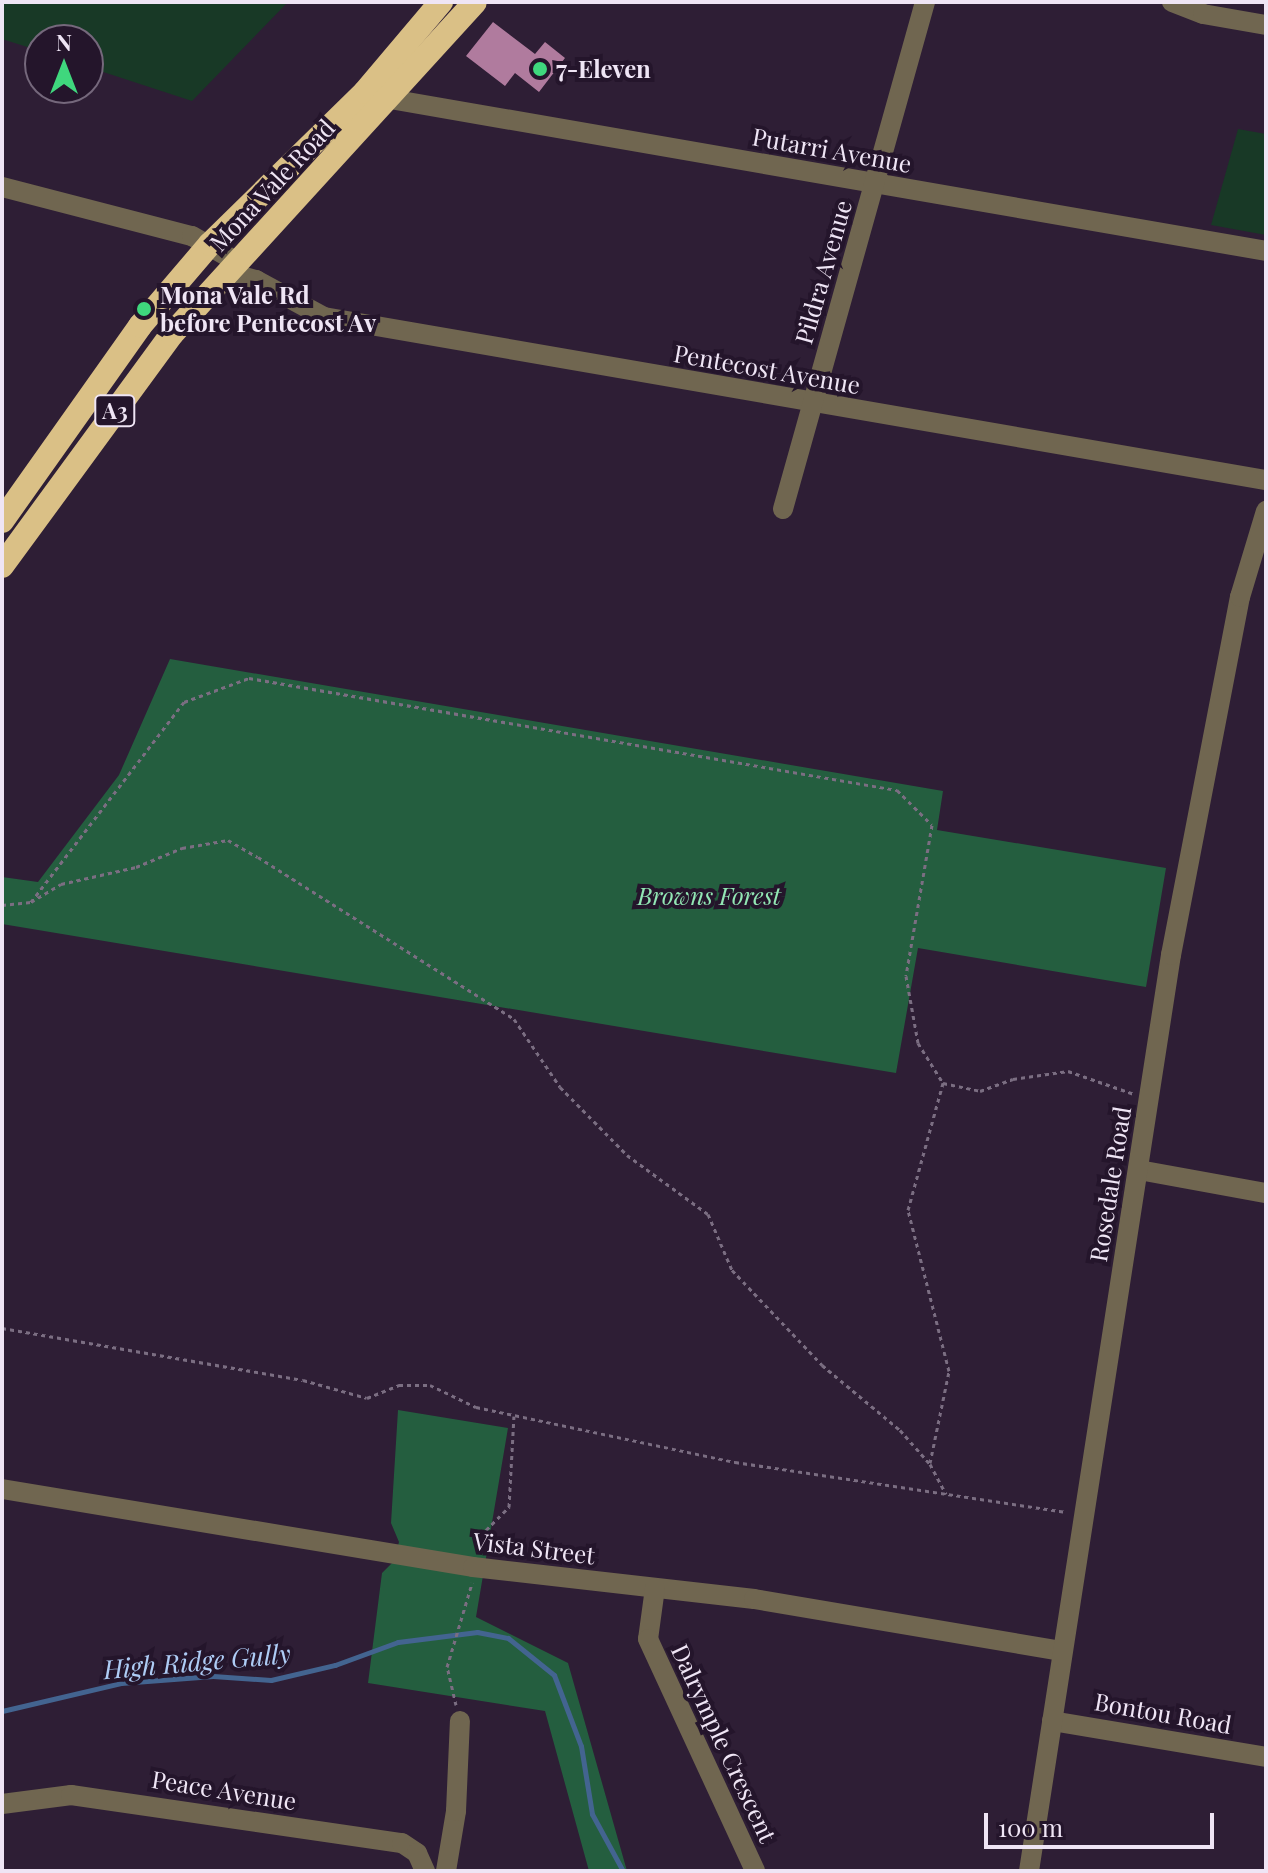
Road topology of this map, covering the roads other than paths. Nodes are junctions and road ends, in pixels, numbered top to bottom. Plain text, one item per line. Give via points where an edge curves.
1 (441, 2) edge
2 (475, 2) edge
3 (925, 2) edge
4 (1172, 2) edge
5 (1266, 25) edge
6 (390, 99) junction
7 (876, 184) junction
8 (2, 187) edge
9 (210, 244) junction
10 (1266, 251) edge
11 (243, 255) junction
12 (221, 281) junction
13 (269, 285) junction
14 (812, 403) junction
15 (1266, 480) edge
16 (783, 509) dead end
17 (1266, 511) edge
18 (2, 521) edge
19 (2, 566) edge
20 (1139, 1170) junction
21 (1266, 1193) edge
22 (2, 1489) edge
23 (655, 1588) junction
24 (1061, 1651) junction
25 (460, 1721) road end
26 (1052, 1721) junction
27 (1266, 1757) edge
28 (2, 1804) edge
29 (432, 1870) edge
30 (755, 1871) edge
31 (1029, 1871) edge

1 - 9 highway, Mona Vale Road / A3 via 365,92
2 - 6 highway, Mona Vale Road / A3
3 - 7 street, Pildra Avenue
4 - 5 street via 1203,14
6 - 7 street, Putarri Avenue
6 - 11 highway, Mona Vale Road / A3
7 - 10 street, Putarri Avenue
7 - 14 street, Pildra Avenue
8 - 9 street
9 - 11 street
9 - 18 highway, Mona Vale Road / A3 via 140,326
11 - 12 highway, Mona Vale Road / A3
11 - 13 street
12 - 13 street, Pentecost Avenue via 241,276
12 - 19 highway, Mona Vale Road / A3 via 172,334
13 - 14 street, Pentecost Avenue via 324,317
14 - 15 street, Pentecost Avenue
14 - 16 street, Pildra Avenue
17 - 20 street, Rosedale Road via 1240,597 1216,714
20 - 21 street
20 - 24 street, Rosedale Road
22 - 23 street, Vista Street via 473,1567
23 - 24 street, Vista Street via 754,1599
23 - 30 street, Dalrymple Crescent via 648,1639
24 - 26 street, Rosedale Road
25 - 29 street via 456,1811
26 - 27 street, Bontou Road
26 - 31 street, Rosedale Road
28 - 29 street, Peace Avenue via 71,1795 311,1829 402,1843

